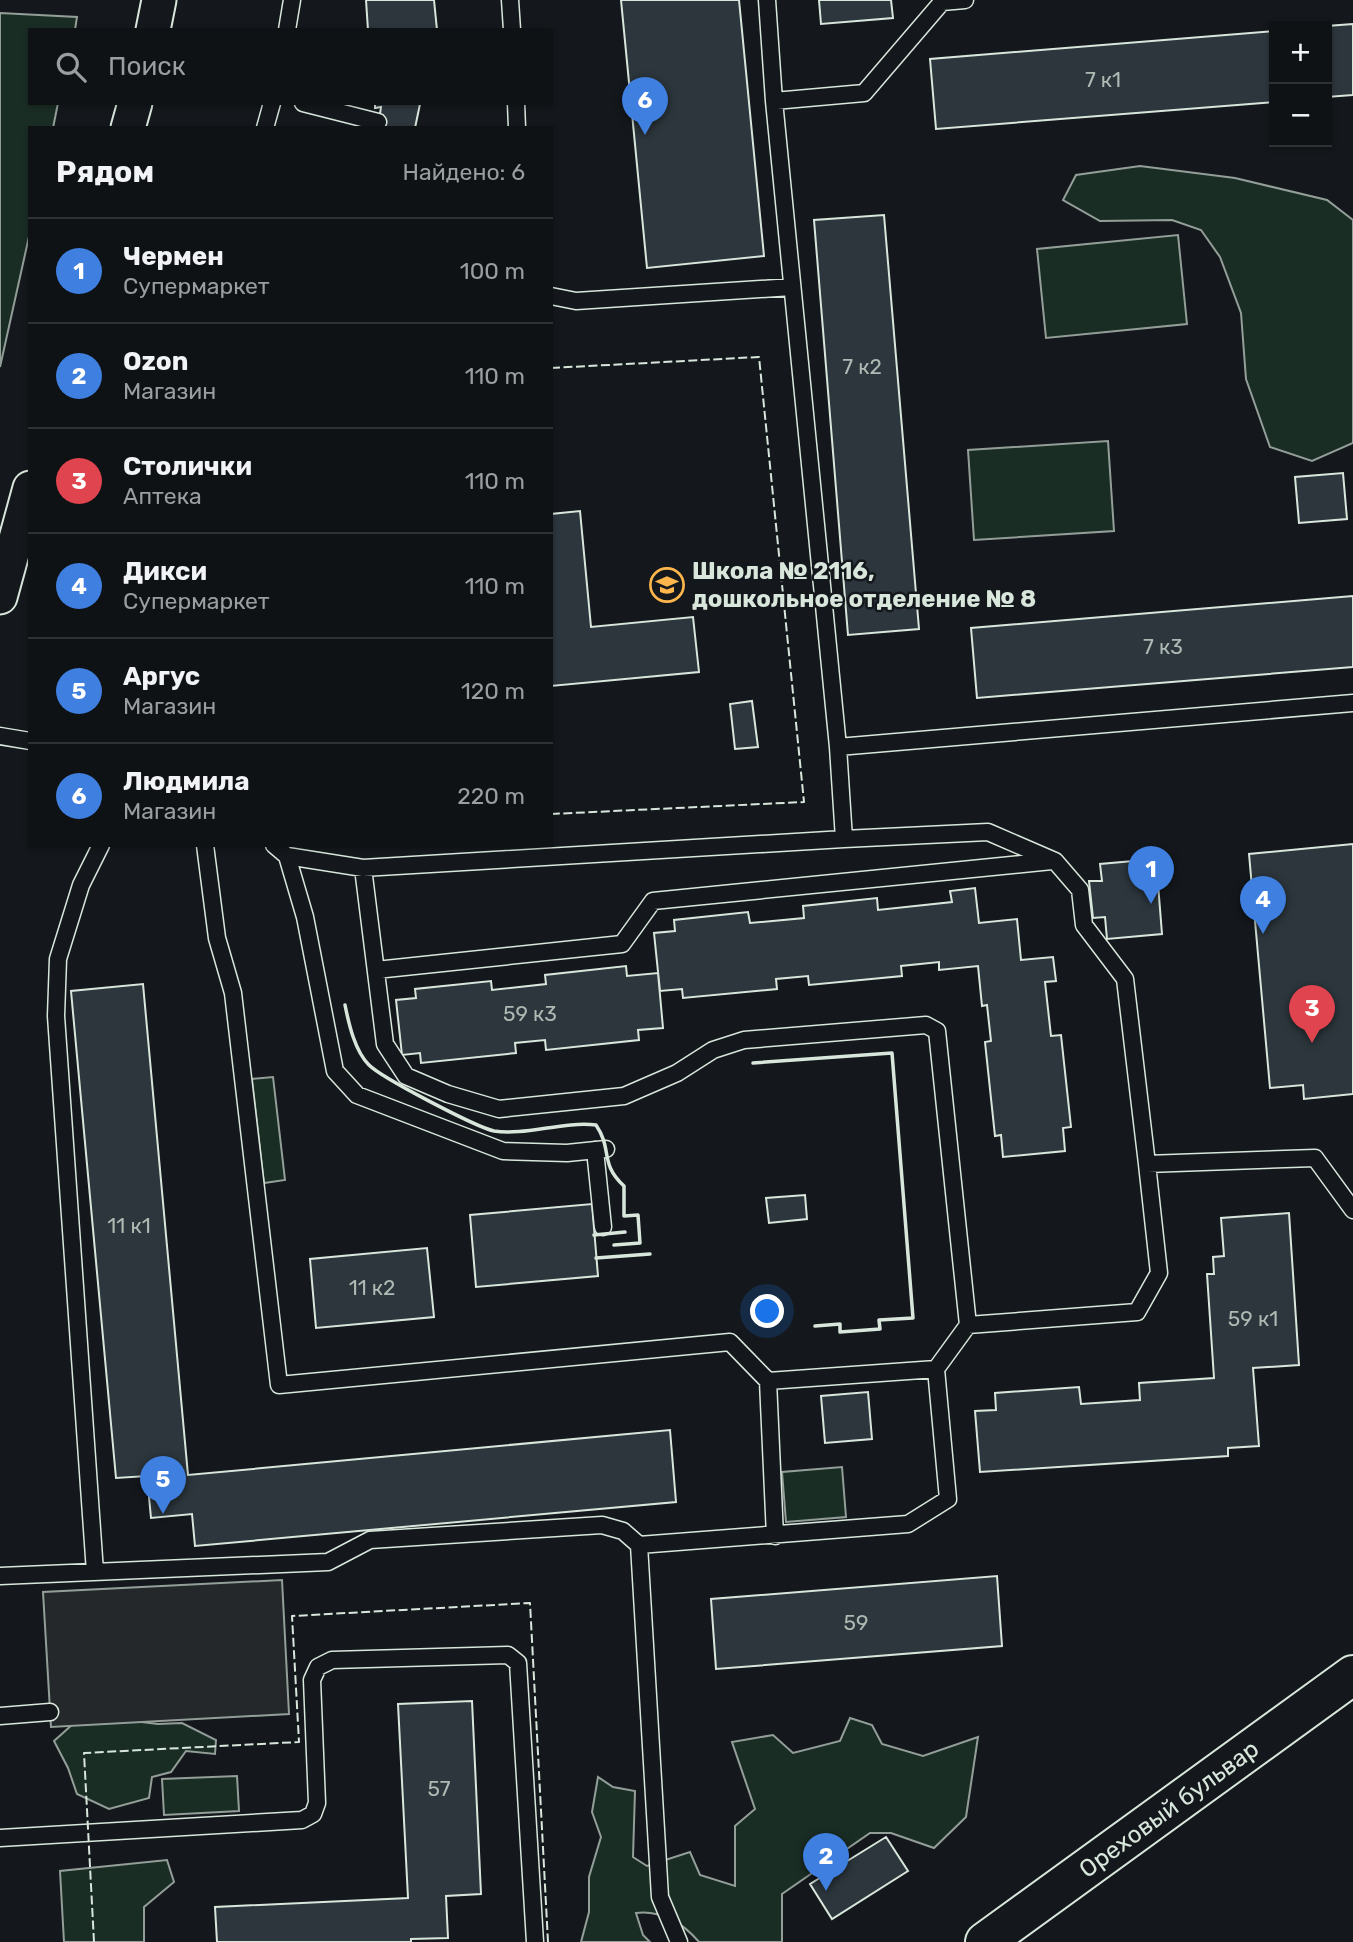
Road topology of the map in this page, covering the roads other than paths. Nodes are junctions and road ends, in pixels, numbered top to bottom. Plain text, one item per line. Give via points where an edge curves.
1 (159, 0) edge
2 (292, 0) edge
3 (510, 0) edge
4 (767, 0) edge
5 (965, 0) edge
6 (942, 1) edge
7 (153, 28) edge
8 (286, 28) edge
9 (512, 28) edge
10 (774, 101) junction
11 (134, 105) edge
12 (271, 105) edge
13 (311, 105) edge
14 (516, 105) edge
15 (379, 122) dead end
16 (129, 126) edge
17 (266, 126) edge
18 (517, 126) edge
19 (792, 287) junction
20 (553, 296) edge
21 (28, 495) edge
22 (0, 597) edge
23 (1353, 703) edge
24 (0, 736) edge
25 (28, 741) edge
26 (838, 747) junction
27 (844, 839) junction
28 (101, 847) edge
29 (205, 847) edge
30 (276, 847) edge
31 (287, 856) junction
32 (1055, 861) junction
33 (363, 868) junction
34 (376, 970) junction
35 (1147, 1164) junction
36 (1353, 1210) edge
37 (603, 1227) dead end
38 (968, 1325) junction
39 (936, 1369) junction
40 (768, 1381) junction
41 (775, 1536) junction
42 (639, 1545) junction
43 (95, 1572) junction
44 (0, 1576) edge
45 (1353, 1675) edge
46 (50, 1712) dead end
47 (0, 1716) edge
48 (0, 1838) edge
49 (535, 1942) edge
50 (679, 1942) edge
51 (985, 1942) edge

1 - 7 street
2 - 8 lane
3 - 9 lane
4 - 10 lane
5 - 6 lane
6 - 10 lane via 864,93
10 - 19 lane
11 - 16 street
12 - 17 lane
13 - 15 lane
14 - 18 lane
19 - 20 lane via 576,301
19 - 26 lane
21 - 22 street
23 - 26 lane
24 - 25 lane
26 - 27 lane
27 - 32 lane via 988,832
27 - 33 lane
28 - 43 lane via 81,884 58,960 56,1016
29 - 40 lane via 217,938 233,993 279,1385 730,1342
30 - 31 lane
31 - 33 lane
31 - 37 lane via 335,1071 357,1095 503,1151 600,1150
32 - 34 lane via 653,901 622,944
32 - 35 lane via 1080,890 1084,925 1125,979
33 - 34 lane
34 - 38 lane via 385,1044 406,1076 499,1109 624,1096 677,1073 713,1050 744,1040 926,1025 937,1031
35 - 36 lane via 1315,1158
35 - 38 lane via 1159,1273 1137,1312
38 - 39 lane
39 - 40 lane
39 - 41 lane via 948,1499 908,1524
40 - 41 lane
41 - 42 lane
42 - 43 lane via 623,1531 602,1525 370,1540 328,1562
42 - 50 lane via 660,1896
43 - 44 lane
45 - 51 street, Ореховый бульвар
46 - 47 lane
48 - 49 lane via 302,1820 313,1814 317,1803 312,1680 318,1667 332,1660 508,1655 518,1662

